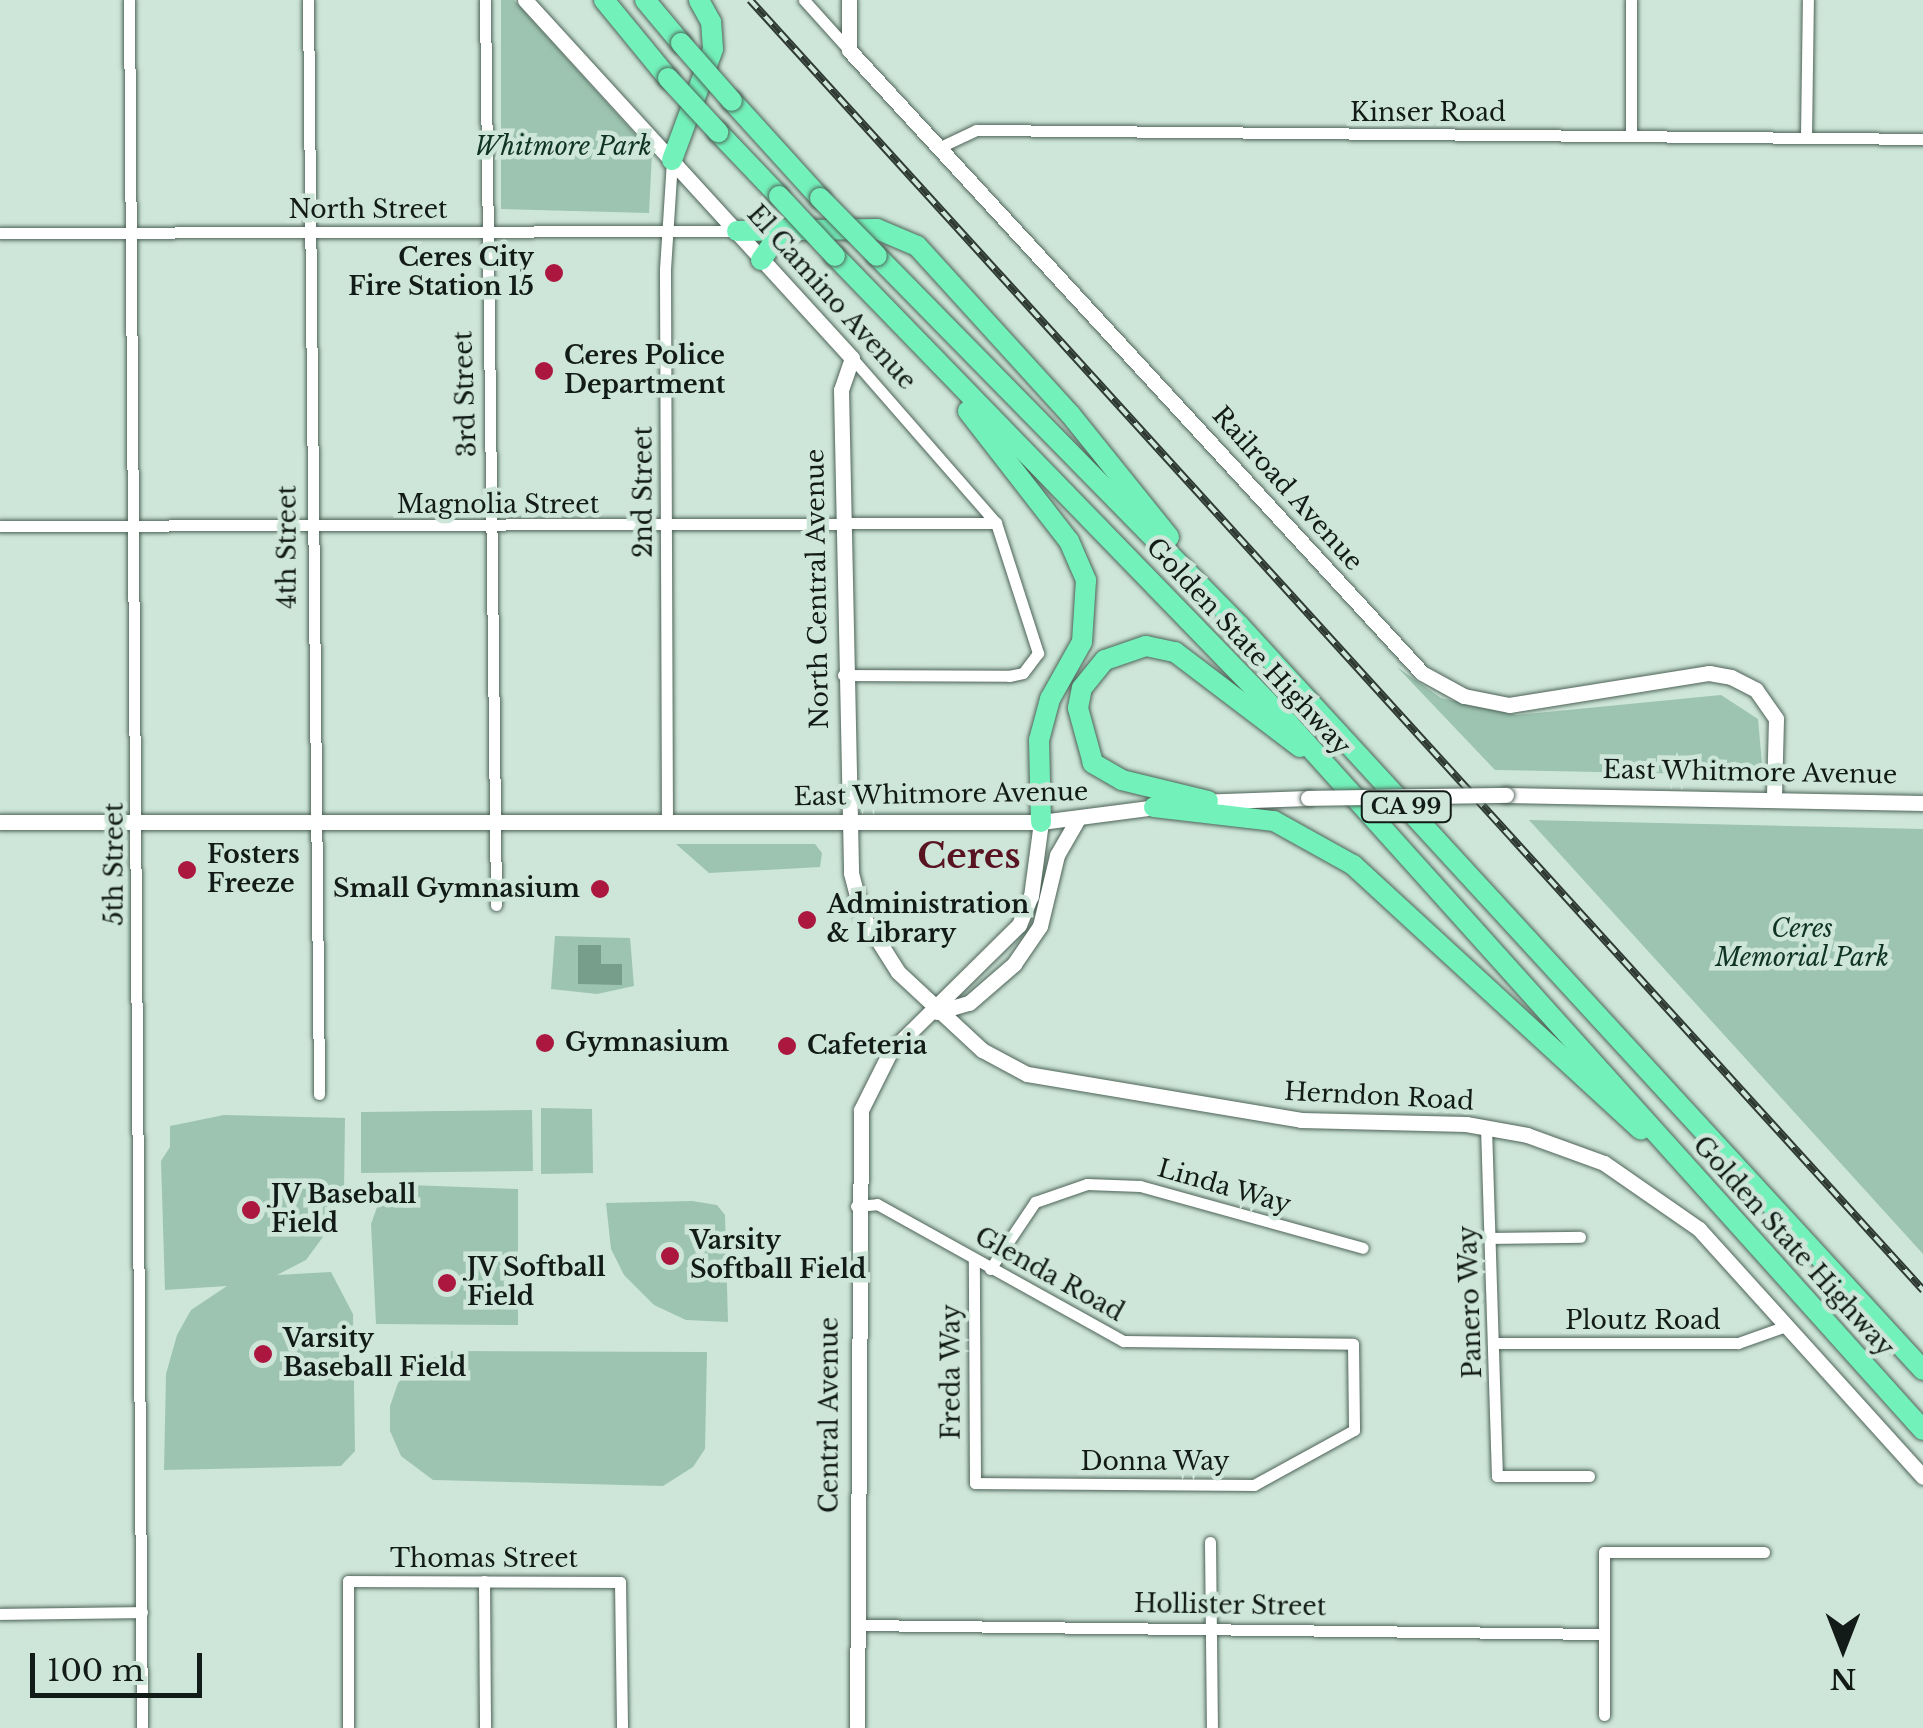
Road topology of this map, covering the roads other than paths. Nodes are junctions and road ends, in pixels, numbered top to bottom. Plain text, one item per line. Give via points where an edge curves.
1 (130, 0) edge
2 (308, 0) edge
3 (485, 0) edge
4 (525, 0) edge
5 (604, 0) edge
6 (645, 0) edge
7 (699, 0) edge
8 (804, 0) edge
9 (849, 0) edge
10 (1632, 0) edge
11 (1808, 0) edge
12 (850, 50) junction
13 (1631, 136) junction
14 (1806, 137) junction
15 (1923, 138) edge
16 (938, 148) junction
17 (672, 160) junction
18 (783, 229) junction
19 (736, 230) junction
20 (667, 231) junction
21 (131, 232) junction
22 (485, 232) junction
23 (0, 233) edge
24 (308, 234) junction
25 (761, 260) junction
26 (918, 346) junction
27 (852, 358) junction
28 (996, 523) junction
29 (0, 526) edge
30 (134, 526) junction
31 (842, 526) junction
32 (310, 528) junction
33 (486, 528) junction
34 (666, 528) junction
35 (1238, 625) junction
36 (842, 675) junction
37 (1324, 763) junction
38 (1774, 796) junction
39 (1208, 801) junction
40 (1923, 803) edge
41 (1154, 808) junction
42 (138, 819) junction
43 (313, 820) junction
44 (1077, 821) junction
45 (0, 822) edge
46 (490, 822) junction
47 (848, 822) junction
48 (1040, 822) junction
49 (667, 824) junction
50 (496, 905) dead end
51 (937, 1012) junction
52 (318, 1094) dead end
53 (1486, 1127) junction
54 (856, 1206) junction
55 (1723, 1206) junction
56 (1580, 1237) dead end
57 (1492, 1238) junction
58 (1363, 1248) dead end
59 (974, 1260) junction
60 (990, 1268) junction
61 (1786, 1326) junction
62 (1353, 1344) joint
63 (1495, 1344) junction
64 (1923, 1370) edge
65 (1923, 1430) edge
66 (1589, 1476) dead end
67 (1923, 1477) edge
68 (975, 1483) joint
69 (1210, 1542) dead end
70 (1764, 1552) dead end
71 (484, 1582) junction
72 (142, 1612) junction
73 (0, 1614) edge
74 (856, 1625) junction
75 (1211, 1628) junction
76 (1604, 1634) junction
77 (1604, 1716) dead end
78 (142, 1728) edge
79 (348, 1728) edge
80 (485, 1728) edge
81 (622, 1728) edge
82 (857, 1728) edge
83 (1212, 1728) edge

1 - 21 street, 5th Street
2 - 24 street, 4th Street
3 - 22 street, 3rd Street
4 - 17 street, El Camino Avenue
5 - 26 highway, Golden State Highway / CA 99, bridge via 668,78
6 - 35 highway, Golden State Highway / CA 99, bridge via 820,198
7 - 17 highway via 711,22 713,50
8 - 12 street, Railroad Avenue
9 - 12 street
10 - 13 street
11 - 14 street
12 - 16 street, Railroad Avenue
13 - 14 street, Kinser Road
13 - 16 street, Kinser Road via 976,130
14 - 15 street, Kinser Road
16 - 38 street, Railroad Avenue via 1422,673 1464,696 1509,705 1709,674 1731,677 1756,690 1776,719
17 - 19 street, El Camino Avenue
17 - 20 street, 2nd Street
18 - 19 highway
18 - 25 highway
18 - 35 highway via 878,229 916,246 1070,414
19 - 20 street, North Street
19 - 25 street, El Camino Avenue
20 - 22 street, North Street
20 - 34 street, 2nd Street
21 - 23 street, North Street
21 - 24 street, North Street
21 - 30 street, 5th Street
22 - 24 street, North Street
22 - 33 street, 3rd Street via 492,406
24 - 32 street, 4th Street
25 - 27 street, El Camino Avenue
26 - 37 highway, Golden State Highway / CA 99
26 - 48 highway via 1069,542 1086,580 1082,642 1050,699 1039,740
27 - 28 street, El Camino Avenue
27 - 31 street, North Central Avenue via 841,390
28 - 31 street, Magnolia Street
28 - 36 street, El Camino Avenue via 1036,636 1034,662 1009,676
29 - 30 street, Magnolia Street
30 - 32 street, Magnolia Street
30 - 42 street, 5th Street
31 - 34 street, Magnolia Street
31 - 36 street, North Central Avenue
32 - 33 street, Magnolia Street
32 - 43 street, 4th Street
33 - 34 street, Magnolia Street
33 - 46 street, 3rd Street
34 - 49 street, 2nd Street
35 - 64 highway, Golden State Highway / CA 99
36 - 47 street, North Central Avenue
37 - 39 highway via 1175,652 1146,646 1105,660 1082,688 1078,708 1092,762 1122,780
37 - 55 highway, Golden State Highway / CA 99
38 - 39 street, East Whitmore Avenue, bridge
38 - 40 street, East Whitmore Avenue
39 - 41 street, East Whitmore Avenue
41 - 44 street, East Whitmore Avenue
41 - 55 highway via 1274,821 1353,865
42 - 43 street, East Whitmore Avenue
42 - 45 street, East Whitmore Avenue
42 - 72 street, 5th Street
43 - 46 street, East Whitmore Avenue
43 - 52 street, 4th Street
44 - 48 street, East Whitmore Avenue
44 - 51 street via 1057,856 1040,926 1014,964 969,1003
46 - 49 street, East Whitmore Avenue
46 - 50 street, 3rd Street
47 - 48 street, East Whitmore Avenue
47 - 49 street, East Whitmore Avenue
47 - 51 street, Herndon Road via 862,915 898,972
48 - 51 street via 1031,896 1020,925
51 - 53 street, Herndon Road via 982,1050 1027,1074 1301,1120
51 - 54 street, Central Avenue via 890,1052 869,1089 859,1124
53 - 57 street, Panero Way
53 - 61 street, Herndon Road via 1559,1144 1638,1182 1699,1229
54 - 59 street, Glenda Road via 877,1204
54 - 74 street, Central Avenue
55 - 65 highway, Golden State Highway / CA 99
56 - 57 street
57 - 63 street, Panero Way
58 - 60 street, Linda Way via 1140,1186 1087,1184 1034,1202
59 - 60 street, Glenda Road
59 - 68 street, Freda Way
60 - 62 street, Glenda Road via 1123,1341
61 - 63 street, Ploutz Road via 1738,1344
61 - 67 street, Herndon Road
62 - 68 street, Donna Way via 1354,1430 1254,1485
63 - 66 street, Panero Way via 1497,1476
69 - 75 street
70 - 76 street via 1604,1552
71 - 79 street, Thomas Street via 348,1581
71 - 80 street
71 - 81 street, Thomas Street via 620,1582
72 - 73 street
72 - 78 street, 5th Street
74 - 75 street, Hollister Street
74 - 82 street, Central Avenue
75 - 76 street, Hollister Street
75 - 83 street
76 - 77 street

